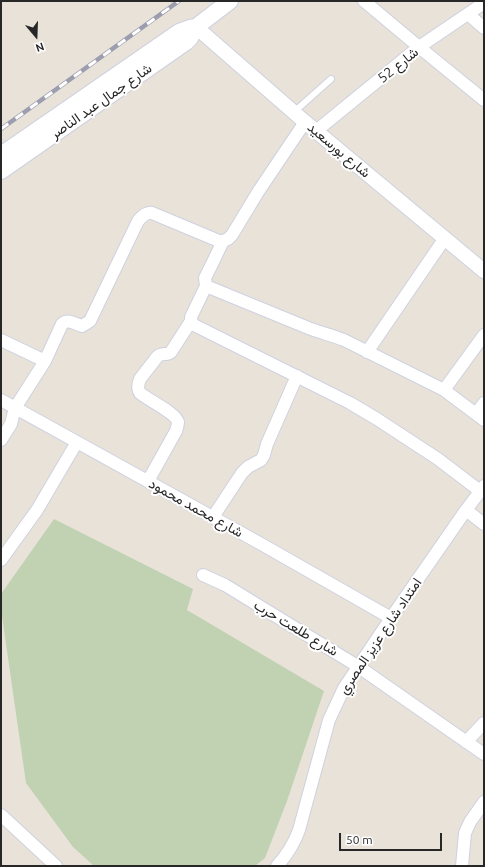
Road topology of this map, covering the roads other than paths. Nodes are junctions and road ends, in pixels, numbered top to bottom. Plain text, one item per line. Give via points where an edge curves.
1 (230, 1) edge
2 (364, 1) edge
3 (484, 3) edge
4 (468, 14) junction
5 (196, 27) junction
6 (484, 28) edge
7 (419, 47) junction
8 (331, 79) dead end
9 (484, 100) edge
10 (294, 112) junction
11 (310, 126) junction
12 (1, 155) edge
13 (1, 171) edge
14 (445, 238) junction
15 (223, 242) junction
16 (484, 270) edge
17 (206, 286) junction
18 (191, 321) junction
19 (484, 335) edge
20 (1, 340) edge
21 (367, 352) junction
22 (45, 361) junction
23 (297, 376) junction
24 (444, 390) junction
25 (1, 400) edge
26 (484, 403) edge
27 (16, 408) junction
28 (480, 417) edge
29 (1, 440) edge
30 (77, 442) junction
31 (148, 481) junction
32 (482, 488) edge
33 (466, 510) junction
34 (214, 517) junction
35 (484, 524) edge
36 (1, 560) edge
37 (203, 575) dead end
38 (391, 618) junction
39 (358, 667) junction
40 (484, 723) edge
41 (466, 742) junction
42 (484, 754) edge
43 (484, 802) edge
44 (2, 816) edge
45 (56, 866) edge
46 (277, 866) edge
47 (462, 866) edge

1 - 5 main road, شارع جمال عبد الناصر
2 - 7 street
3 - 4 street, شارع 52
4 - 6 street
4 - 7 street, شارع 52
5 - 10 street, شارع بورسعيد
5 - 12 main road, شارع جمال عبد الناصر via 179,32
5 - 13 main road, شارع جمال عبد الناصر via 186,42
7 - 9 street
7 - 11 street, شارع 52
8 - 10 lane
10 - 11 street, شارع بورسعيد
11 - 14 street, شارع بورسعيد
11 - 15 street, شارع 52 via 258,192 232,235
14 - 16 street, شارع بورسعيد
14 - 21 street
15 - 17 street, شارع 52 via 205,278
15 - 22 street via 152,213 145,214 138,221 90,321 82,326 67,321 62,324
17 - 18 street, شارع 52
17 - 21 street via 320,333 344,340
18 - 23 street via 194,325
18 - 31 street, شارع 52 via 170,354 157,357 138,383 140,393 173,414 178,422 176,431
19 - 24 street
20 - 22 street
21 - 24 street
22 - 27 street
23 - 32 street via 377,418
23 - 34 street via 261,460 248,467 238,479
24 - 28 street
25 - 27 street, شارع محمد محمود
26 - 28 street
27 - 29 street via 11,424
27 - 30 street, شارع محمد محمود
30 - 31 street, شارع محمد محمود
30 - 36 street via 37,510
31 - 34 street, شارع محمد محمود
32 - 33 street, امتداد شارع عزيز المصري
33 - 35 street
33 - 38 street, امتداد شارع عزيز المصري
34 - 38 street, شارع محمد محمود
37 - 39 street, شارع طلعت حرب
38 - 39 street, امتداد شارع عزيز المصري
39 - 41 street, شارع طلعت حرب
39 - 46 street, امتداد شارع عزيز المصري via 344,688 329,720 293,845
40 - 41 street
41 - 42 street, شارع طلعت حرب
43 - 47 street via 465,834
44 - 45 street

